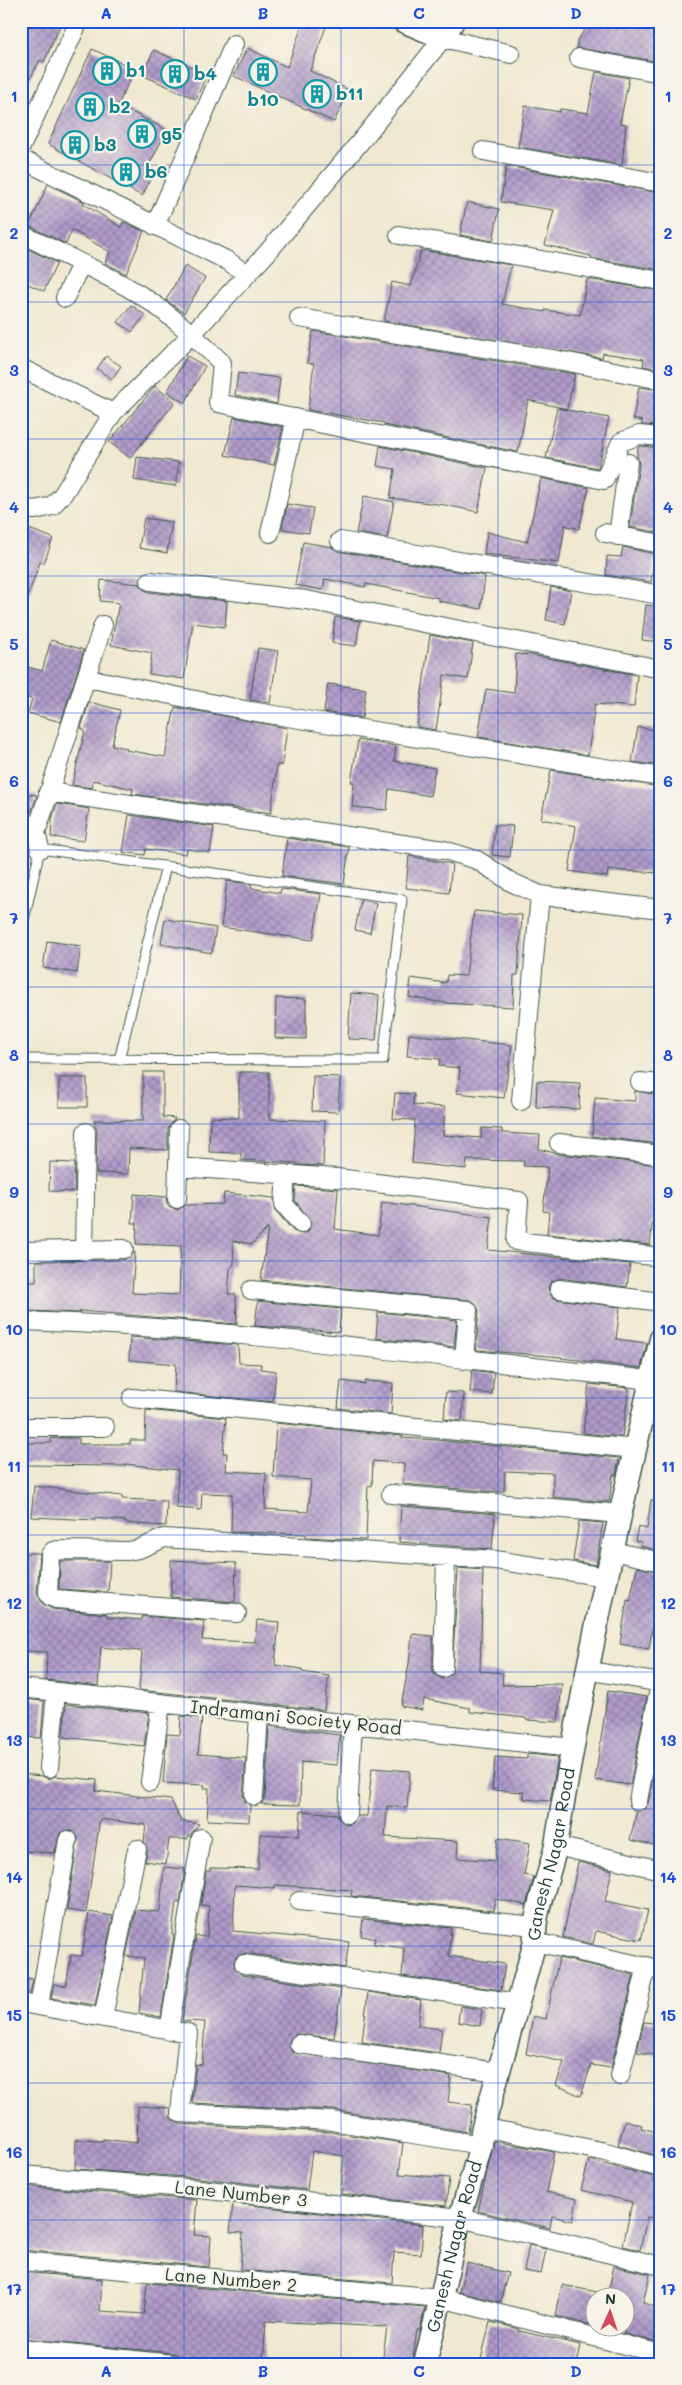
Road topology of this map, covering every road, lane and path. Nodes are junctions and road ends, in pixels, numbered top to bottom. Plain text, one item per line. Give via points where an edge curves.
1 (79, 21) edge
2 (403, 21) edge
3 (448, 29) edge
4 (234, 44) dead end
5 (511, 54) dead end
6 (579, 58) dead end
7 (661, 73) edge
8 (21, 148) edge
9 (483, 150) dead end
10 (21, 159) edge
11 (661, 183) edge
12 (155, 226) junction
13 (21, 234) edge
14 (399, 235) dead end
15 (81, 264) junction
16 (246, 274) junction
17 (661, 281) edge
18 (65, 298) dead end
19 (299, 318) dead end
20 (192, 334) junction
21 (21, 368) edge
22 (661, 380) edge
23 (113, 413) junction
24 (296, 418) junction
25 (661, 437) edge
26 (628, 463) dead end
27 (21, 508) edge
28 (270, 533) dead end
29 (340, 541) dead end
30 (661, 544) edge
31 (150, 581) dead end
32 (661, 595) edge
33 (103, 625) dead end
34 (661, 669) edge
35 (86, 678) junction
36 (661, 777) edge
37 (48, 792) junction
38 (32, 837) edge
39 (166, 866) junction
40 (540, 895) junction
41 (661, 909) edge
42 (21, 933) edge
43 (21, 1059) edge
44 (119, 1060) junction
45 (640, 1082) dead end
46 (661, 1084) edge
47 (521, 1101) dead end
48 (179, 1129) dead end
49 (86, 1132) dead end
50 (559, 1143) dead end
51 (661, 1155) edge
52 (178, 1168) junction
53 (286, 1174) junction
54 (177, 1199) dead end
55 (301, 1224) dead end
56 (124, 1249) dead end
57 (21, 1251) edge
58 (84, 1251) junction
59 (661, 1258) edge
60 (559, 1289) dead end
61 (251, 1290) dead end
62 (661, 1302) edge
63 (21, 1320) edge
64 (661, 1339) edge
65 (464, 1360) junction
66 (651, 1380) junction
67 (132, 1398) dead end
68 (21, 1426) edge
69 (106, 1427) dead end
70 (635, 1449) junction
71 (391, 1494) dead end
72 (621, 1514) junction
73 (612, 1550) junction
74 (446, 1556) junction
75 (661, 1562) edge
76 (606, 1578) junction
77 (237, 1613) dead end
78 (443, 1668) dead end
79 (586, 1670) junction
80 (660, 1683) edge
81 (21, 1688) edge
82 (56, 1692) junction
83 (161, 1704) junction
84 (259, 1714) junction
85 (353, 1724) junction
86 (572, 1748) junction
87 (49, 1768) dead end
88 (150, 1782) dead end
89 (254, 1796) dead end
90 (638, 1801) dead end
91 (348, 1814) dead end
92 (201, 1838) dead end
93 (68, 1840) dead end
94 (556, 1846) junction
95 (137, 1849) dead end
96 (661, 1870) edge
97 (299, 1901) dead end
98 (535, 1934) junction
99 (244, 1964) dead end
100 (654, 1968) edge
101 (21, 2003) edge
102 (518, 2003) junction
103 (39, 2006) junction
104 (103, 2018) junction
105 (169, 2031) junction
106 (299, 2044) dead end
107 (498, 2072) junction
108 (620, 2076) dead end
109 (481, 2138) junction
110 (661, 2168) edge
111 (21, 2175) edge
112 (460, 2218) junction
113 (21, 2261) edge
114 (661, 2266) edge
115 (441, 2298) junction
116 (21, 2348) edge
117 (661, 2354) edge
118 (172, 2364) edge
119 (425, 2364) edge

1 - 8 street
2 - 3 street
3 - 5 street
3 - 16 street via 366,135
4 - 12 street
6 - 7 street
9 - 11 street
10 - 12 street
12 - 16 street via 228,261
13 - 15 street
14 - 17 street
15 - 18 street
15 - 20 street via 128,287
16 - 20 street
19 - 22 street
20 - 23 street
20 - 24 street via 222,363 218,403
21 - 23 street
23 - 27 street via 63,494 52,506 35,510
24 - 25 street via 604,480 621,442 639,435
24 - 28 street
26 - 30 street via 612,534
29 - 32 street
31 - 34 street via 306,600
33 - 35 street
35 - 36 street via 250,711
35 - 37 street
37 - 38 street
37 - 40 street via 444,850 477,860 511,882
38 - 39 lane
38 - 42 lane
39 - 44 lane
39 - 44 lane via 402,899 383,1060
40 - 41 street
40 - 47 street
43 - 44 lane
45 - 46 street
48 - 52 street
49 - 58 street
50 - 51 street
52 - 53 street
52 - 54 street
53 - 55 street via 284,1204
53 - 59 street via 519,1201 516,1241
56 - 58 street
57 - 58 street
60 - 62 street
61 - 65 street via 468,1310
63 - 65 street via 112,1323
64 - 66 street, Ganesh Nagar Road
65 - 66 street
66 - 70 street, Ganesh Nagar Road
67 - 70 street
68 - 69 street
70 - 72 street, Ganesh Nagar Road
71 - 72 street
72 - 73 street, Ganesh Nagar Road
73 - 75 street
73 - 76 street, Ganesh Nagar Road
74 - 76 street via 495,1560
74 - 77 street via 164,1538 128,1552 58,1550 50,1555 48,1593 51,1598
74 - 78 street
76 - 79 street, Ganesh Nagar Road
79 - 80 street
79 - 86 street, Ganesh Nagar Road
80 - 90 street
81 - 82 street, Indramani Society Road
82 - 83 street, Indramani Society Road
82 - 87 street
83 - 84 street, Indramani Society Road
83 - 88 street
84 - 85 street, Indramani Society Road
84 - 89 street
85 - 86 street, Indramani Society Road
85 - 91 street
86 - 94 street, Ganesh Nagar Road
92 - 105 street
93 - 103 street
94 - 96 street
94 - 98 street, Ganesh Nagar Road
95 - 104 street
97 - 98 street
98 - 100 street
98 - 102 street, Ganesh Nagar Road
99 - 102 street
100 - 108 street
101 - 103 street
102 - 107 street, Ganesh Nagar Road
103 - 104 street
104 - 105 street
105 - 109 street via 188,2033 180,2112 332,2122
106 - 107 street
107 - 109 street, Ganesh Nagar Road
109 - 110 street via 497,2130 606,2152
109 - 112 street, Ganesh Nagar Road
111 - 112 street, Lane Number 3 via 199,2189
112 - 114 street, Lane Number 3
112 - 115 street, Ganesh Nagar Road
113 - 115 street, Lane Number 2
115 - 117 street, Lane Number 2
115 - 119 street, Ganesh Nagar Road
116 - 118 street

